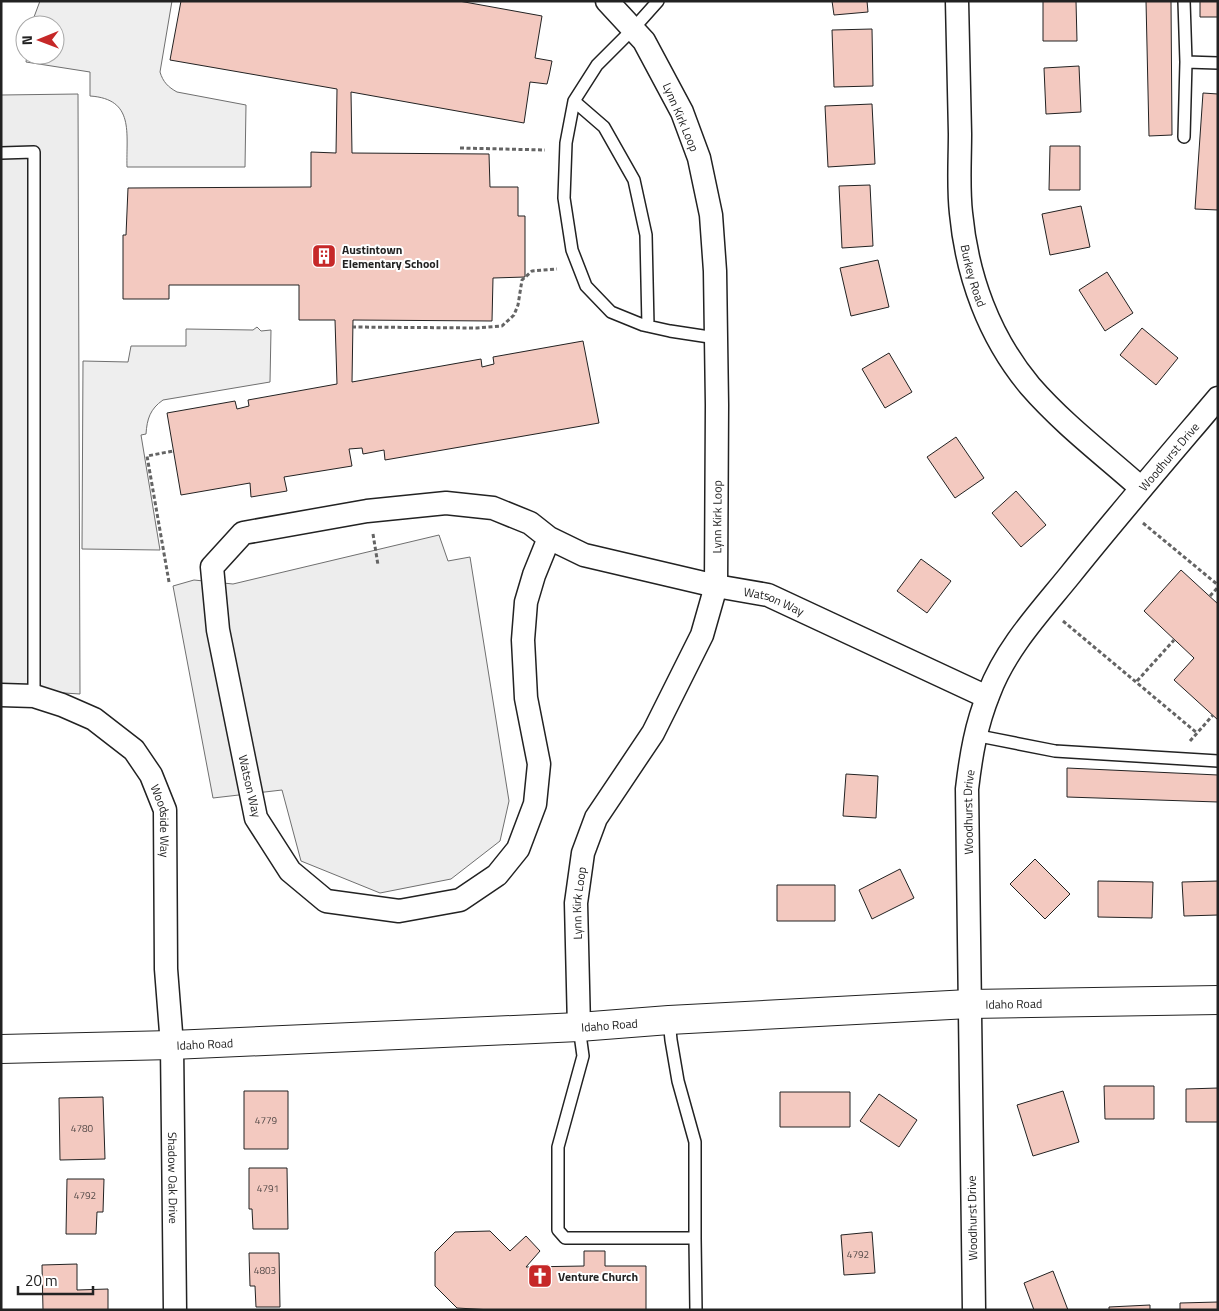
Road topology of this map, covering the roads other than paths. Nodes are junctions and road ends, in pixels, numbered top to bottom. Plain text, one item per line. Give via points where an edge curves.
1 (607, 1) edge
2 (658, 1) edge
3 (958, 1) edge
4 (1184, 1) edge
5 (633, 29) junction
6 (1186, 62) junction
7 (1218, 63) edge
8 (574, 101) junction
9 (1184, 137) dead end
10 (1, 152) edge
11 (648, 326) junction
12 (716, 338) junction
13 (1218, 398) edge
14 (1141, 488) junction
15 (549, 538) junction
16 (716, 586) junction
17 (1, 695) edge
18 (34, 696) junction
19 (987, 697) junction
20 (974, 735) junction
21 (1218, 760) edge
22 (1218, 1000) edge
23 (969, 1004) junction
24 (669, 1020) junction
25 (579, 1027) junction
26 (172, 1045) junction
27 (1, 1049) edge
28 (695, 1238) junction
29 (176, 1310) edge
30 (696, 1310) edge
31 (974, 1310) edge

1 - 5 street, Lynn Kirk Loop
2 - 5 lane
3 - 14 street, Burkey Road via 961,212 966,252 976,287 991,325 1030,385 1056,413
4 - 6 lane
5 - 8 lane via 597,66
5 - 12 street, Lynn Kirk Loop via 644,41 669,85 699,158 711,215 716,271
6 - 7 lane
6 - 9 lane
8 - 11 lane via 604,127 634,180 646,235
8 - 11 lane via 566,143 564,198 572,250 586,286 611,312
10 - 18 lane via 34,152
11 - 12 lane
12 - 16 street, Lynn Kirk Loop
13 - 14 street, Woodhurst Drive
14 - 19 street, Woodhurst Drive via 1021,636
15 - 15 street, Watson Way via 526,602 523,640 526,698 539,764 535,804 518,849 497,876 460,900 399,911 326,901 290,871 256,818 218,630 212,567 242,533 367,511 446,503 493,508 530,524
15 - 16 street, Watson Way via 584,555
16 - 19 street, Watson Way via 768,594
16 - 25 street, Lynn Kirk Loop via 702,635 653,733 596,818 583,853 576,903
17 - 18 street, Woodside Way
18 - 26 street, Woodside Way via 94,719 134,750 151,775 165,810 166,970
19 - 20 street, Woodhurst Drive
20 - 21 lane via 1055,751
20 - 23 street, Woodhurst Drive via 967,788
22 - 23 street, Idaho Road
23 - 24 street, Idaho Road
23 - 31 street, Woodhurst Drive
24 - 25 street, Idaho Road
24 - 28 lane via 678,1081 695,1142
25 - 26 street, Idaho Road
25 - 28 lane via 583,1056 558,1147 558,1230 565,1238
26 - 27 street, Idaho Road
26 - 29 street, Shadow Oak Drive
28 - 30 lane

